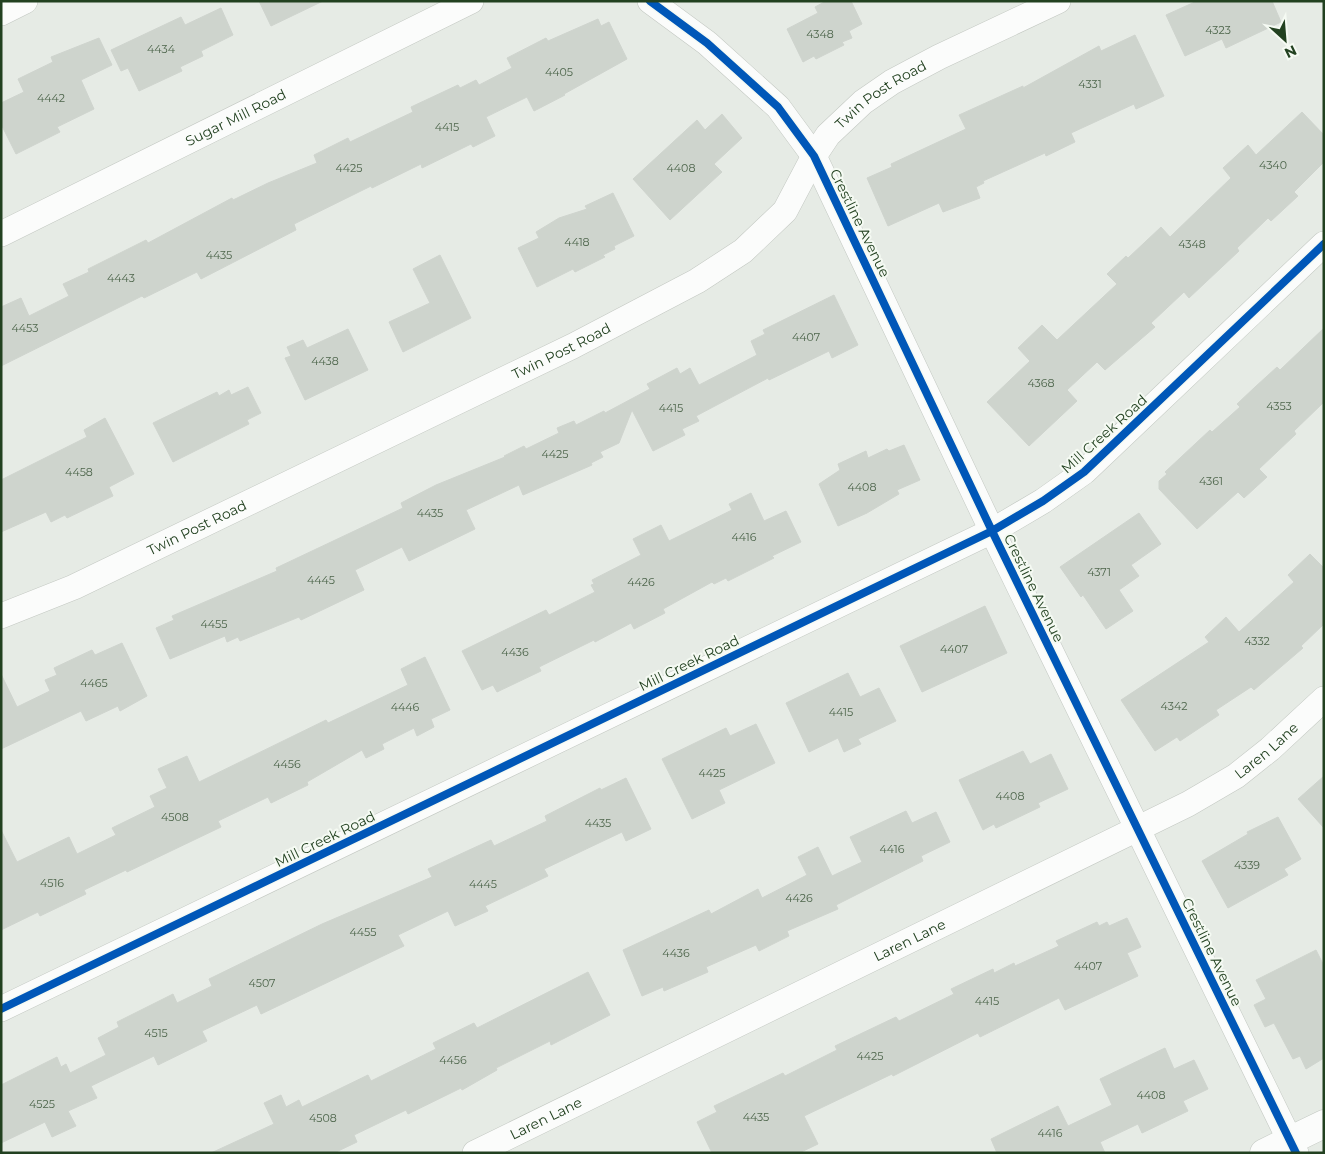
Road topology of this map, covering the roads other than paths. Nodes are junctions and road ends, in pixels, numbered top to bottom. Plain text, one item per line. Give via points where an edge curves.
1 (25, 1) edge
2 (471, 1) edge
3 (650, 1) edge
4 (1058, 1) edge
5 (1, 13) edge
6 (814, 156) junction
7 (1, 234) edge
8 (1324, 244) edge
9 (992, 531) junction
10 (1, 616) edge
11 (1324, 699) edge
12 (1138, 828) junction
13 (1, 1009) edge
14 (1324, 1124) edge
15 (1293, 1146) edge
16 (475, 1153) edge
17 (1264, 1153) edge

1 - 5 street
2 - 7 street, Sugar Mill Road
3 - 6 street, Crestline Avenue via 707,43 778,107
4 - 6 street, Twin Post Road via 939,56 892,82 828,135
6 - 9 street, Crestline Avenue
6 - 10 street, Twin Post Road via 785,211 743,251 697,281 573,346 74,587
8 - 9 street, Mill Creek Road via 1084,472
9 - 12 street, Crestline Avenue
9 - 13 street, Mill Creek Road
11 - 12 street, Laren Lane via 1236,776
12 - 15 street, Crestline Avenue
12 - 16 street, Laren Lane
14 - 15 street
15 - 17 street

